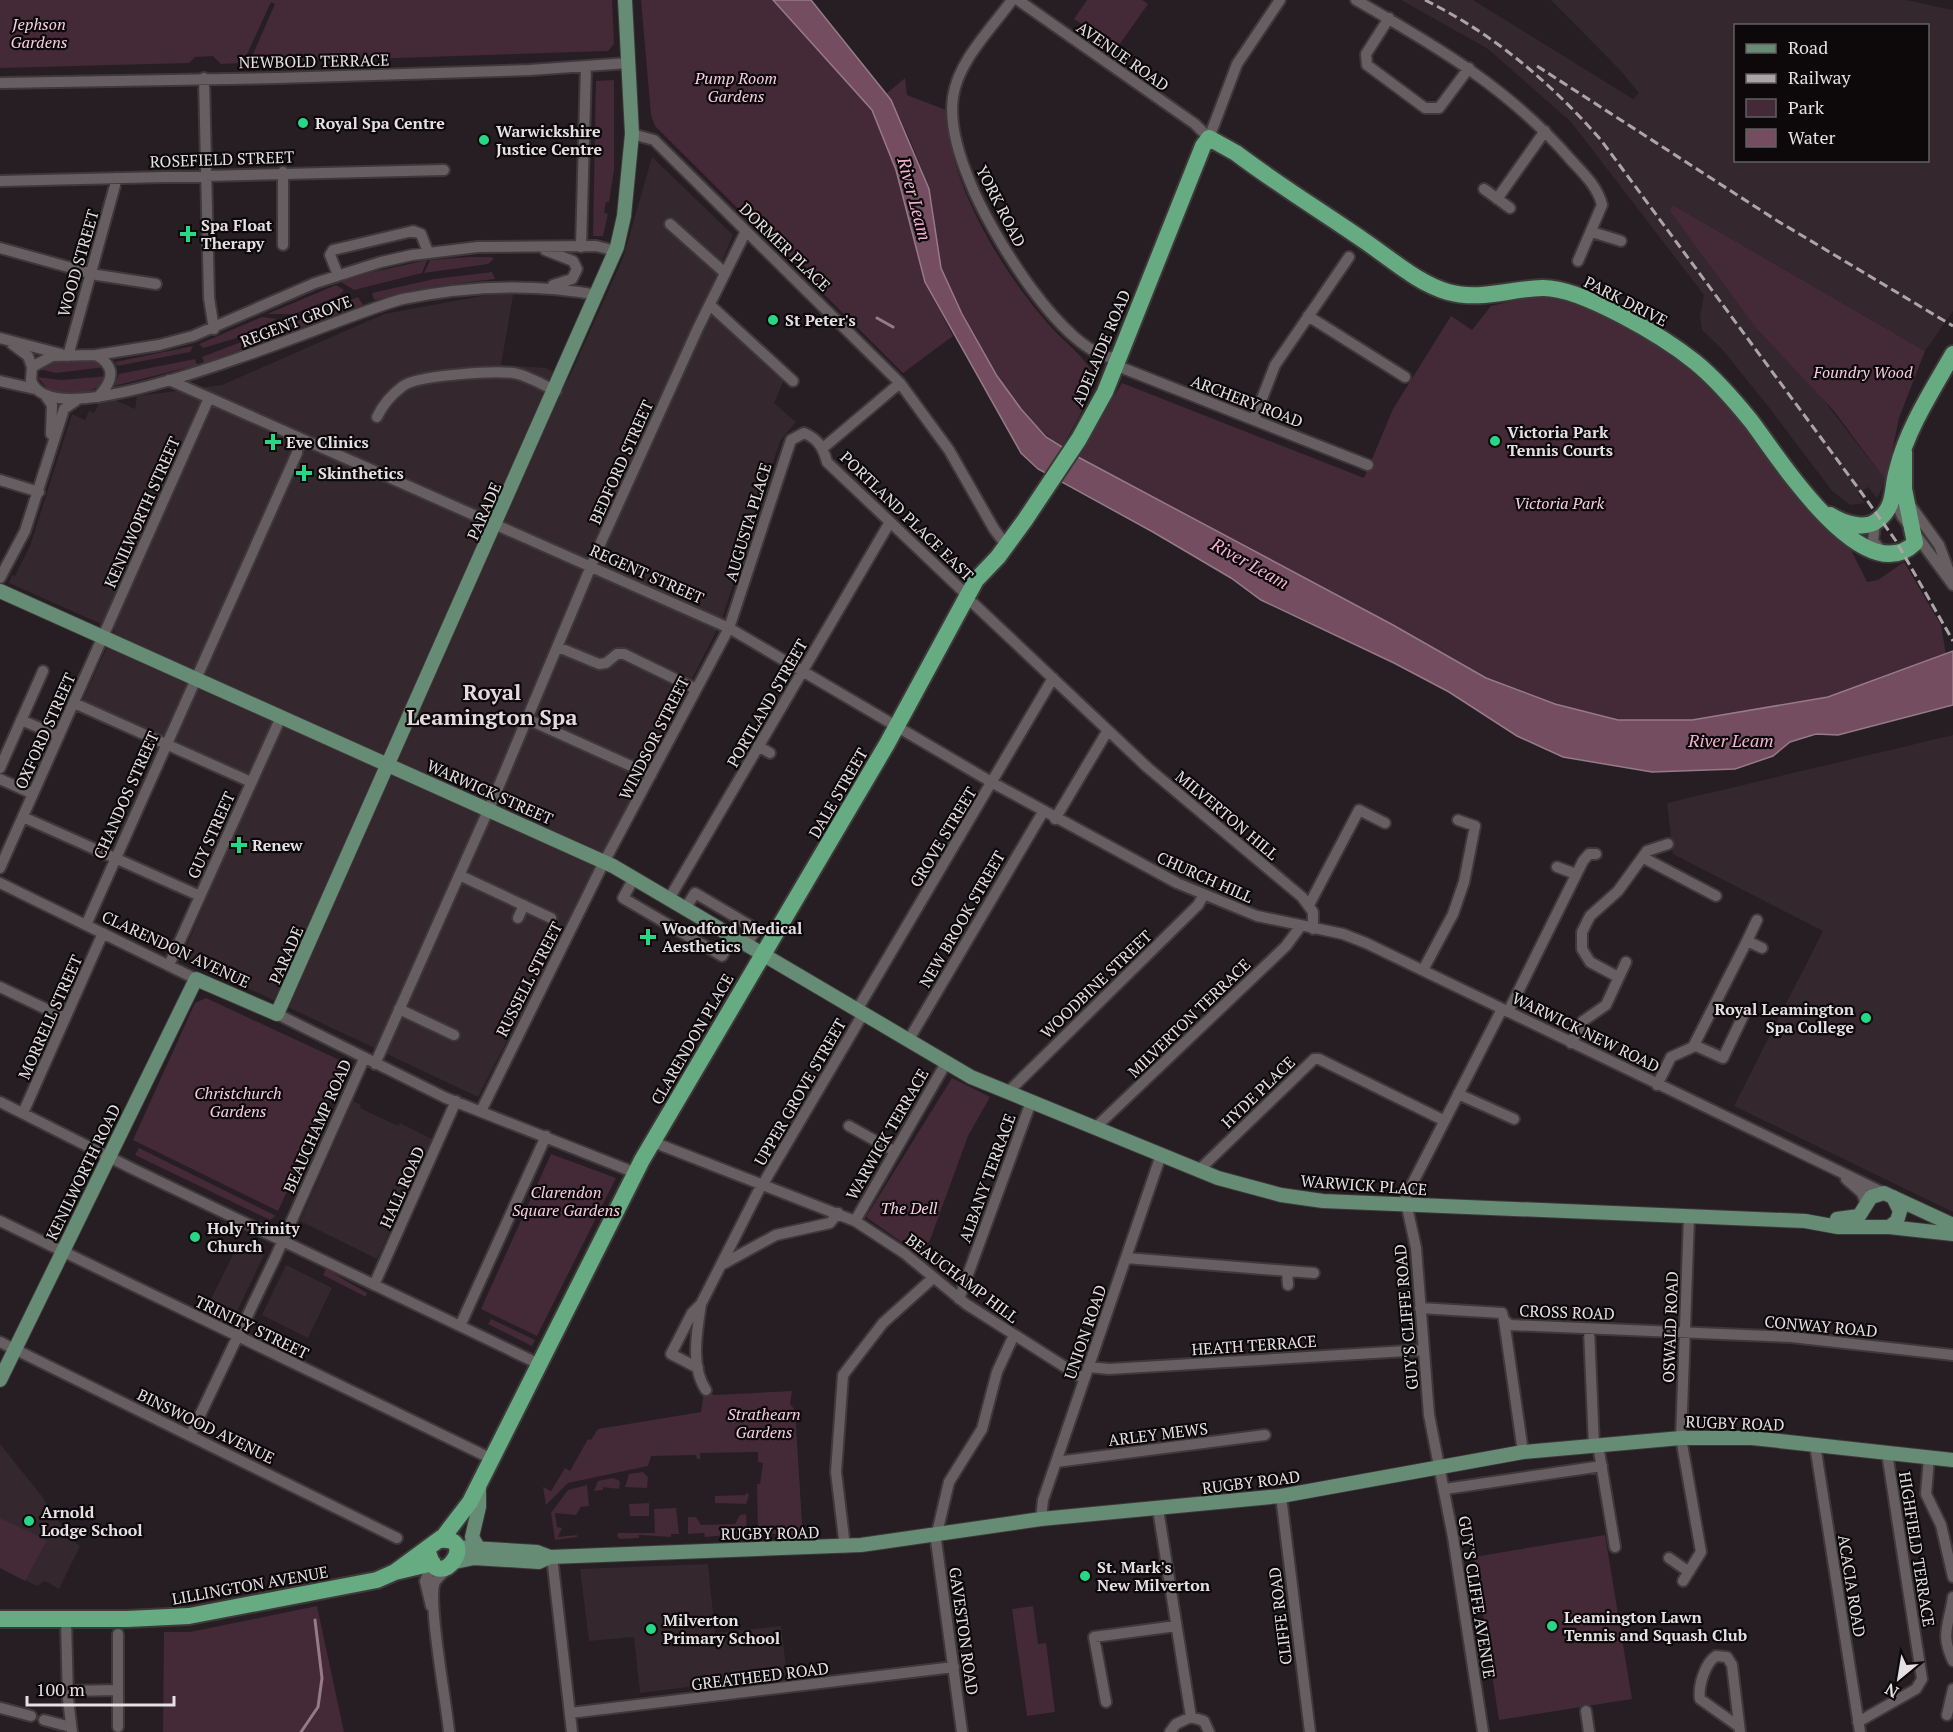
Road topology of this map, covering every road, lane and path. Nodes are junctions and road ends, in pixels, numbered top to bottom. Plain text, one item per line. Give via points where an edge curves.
1 (625, 0) edge
2 (1012, 0) edge
3 (1018, 0) edge
4 (1280, 0) edge
5 (1356, 0) edge
6 (1389, 18) junction
7 (628, 63) junction
8 (586, 66) junction
9 (1469, 68) junction
10 (204, 78) junction
11 (0, 83) edge
12 (1545, 131) junction
13 (633, 134) junction
14 (1209, 138) junction
15 (444, 170) dead end
16 (283, 172) junction
17 (205, 174) junction
18 (117, 178) junction
19 (0, 181) edge
20 (1484, 189) dead end
21 (1497, 199) junction
22 (1510, 208) dead end
23 (670, 224) dead end
24 (746, 231) junction
25 (1592, 232) junction
26 (1621, 241) dead end
27 (283, 245) dead end
28 (581, 247) junction
29 (0, 248) edge
30 (539, 248) junction
31 (616, 251) junction
32 (428, 252) junction
33 (1349, 257) dead end
34 (1578, 261) dead end
35 (91, 273) junction
36 (725, 273) junction
37 (338, 275) junction
38 (156, 284) dead end
39 (546, 287) junction
40 (597, 296) junction
41 (710, 305) junction
42 (1308, 316) junction
43 (214, 329) junction
44 (0, 339) edge
45 (1953, 354) edge
46 (96, 355) junction
47 (66, 356) junction
48 (1112, 360) junction
49 (32, 367) junction
50 (1405, 377) dead end
51 (169, 380) junction
52 (0, 381) edge
53 (793, 381) dead end
54 (900, 383) junction
55 (556, 391) junction
56 (40, 392) junction
57 (98, 397) junction
58 (209, 398) junction
59 (78, 400) junction
60 (377, 417) dead end
61 (1254, 419) junction
62 (804, 433) joint
63 (298, 438) junction
64 (823, 448) junction
65 (51, 449) junction
66 (1368, 465) dead end
67 (0, 480) edge
68 (39, 492) junction
69 (1900, 498) junction
70 (1819, 509) junction
71 (890, 522) junction
72 (496, 523) junction
73 (1875, 523) junction
74 (1917, 538) junction
75 (1002, 551) junction
76 (1882, 552) junction
77 (592, 565) junction
78 (0, 578) edge
79 (1953, 585) edge
80 (0, 591) edge
81 (971, 599) junction
82 (729, 628) junction
83 (103, 638) junction
84 (558, 647) junction
85 (44, 671) dead end
86 (803, 671) junction
87 (194, 678) junction
88 (1053, 678) junction
89 (696, 689) junction
90 (74, 703) junction
91 (281, 717) junction
92 (527, 719) junction
93 (21, 720) junction
94 (897, 726) junction
95 (1108, 730) junction
96 (59, 736) junction
97 (165, 744) junction
98 (758, 746) junction
99 (770, 753) dead end
100 (388, 765) junction
101 (0, 768) edge
102 (651, 775) junction
103 (0, 779) edge
104 (251, 782) junction
105 (993, 783) junction
106 (33, 794) junction
107 (488, 809) junction
108 (1043, 812) junction
109 (23, 817) junction
110 (1055, 819) junction
111 (1458, 820) dead end
112 (1385, 823) dead end
113 (1090, 838) joint
114 (1668, 844) dead end
115 (1596, 854) dead end
116 (115, 858) junction
117 (1644, 858) junction
118 (604, 862) junction
119 (1557, 867) dead end
120 (0, 868) edge
121 (1576, 874) junction
122 (459, 875) junction
123 (634, 879) junction
124 (0, 882) edge
125 (200, 896) junction
126 (1203, 896) junction
127 (1716, 896) dead end
128 (669, 899) junction
129 (524, 905) junction
130 (1309, 905) junction
131 (685, 909) junction
132 (518, 918) dead end
133 (551, 918) dead end
134 (1757, 920) dead end
135 (86, 925) junction
136 (1300, 927) junction
137 (1312, 929) junction
138 (103, 933) junction
139 (732, 938) junction
140 (1747, 941) junction
141 (746, 946) junction
142 (1762, 948) dead end
143 (763, 955) junction
144 (1626, 962) dead end
145 (169, 965) junction
146 (1423, 970) junction
147 (1618, 977) junction
148 (196, 979) junction
149 (0, 987) edge
150 (399, 1009) junction
151 (1505, 1010) junction
152 (860, 1012) junction
153 (1745, 1012) dead end
154 (278, 1014) junction
155 (65, 1018) junction
156 (454, 1035) dead end
157 (908, 1041) junction
158 (1571, 1042) junction
159 (1694, 1045) junction
160 (364, 1059) junction
161 (375, 1064) junction
162 (946, 1064) junction
163 (1657, 1085) junction
164 (1008, 1092) junction
165 (1458, 1094) junction
166 (456, 1101) junction
167 (0, 1102) edge
168 (1031, 1102) junction
169 (481, 1111) junction
170 (23, 1113) junction
171 (1514, 1119) dead end
172 (1443, 1120) junction
173 (849, 1126) dead end
174 (1095, 1128) junction
175 (546, 1136) junction
176 (653, 1142) junction
177 (894, 1151) junction
178 (1161, 1155) junction
179 (110, 1156) junction
180 (1198, 1171) junction
181 (636, 1173) junction
182 (1841, 1175) junction
183 (763, 1184) junction
184 (1888, 1195) junction
185 (1405, 1205) junction
186 (1865, 1207) junction
187 (838, 1213) junction
188 (1689, 1217) junction
189 (0, 1221) edge
190 (855, 1221) junction
191 (1805, 1221) junction
192 (1953, 1225) edge
193 (1882, 1227) junction
194 (1953, 1234) edge
195 (283, 1240) junction
196 (63, 1251) junction
197 (1126, 1258) junction
198 (721, 1265) junction
199 (1287, 1272) junction
200 (1314, 1273) dead end
201 (933, 1278) junction
202 (374, 1285) junction
203 (1288, 1285) dead end
204 (960, 1299) junction
205 (701, 1304) junction
206 (1420, 1308) junction
207 (1504, 1320) junction
208 (460, 1326) junction
209 (1589, 1329) junction
210 (1685, 1331) junction
211 (1014, 1335) junction
212 (237, 1336) junction
213 (0, 1342) edge
214 (15, 1349) junction
215 (1423, 1350) junction
216 (1953, 1355) edge
217 (539, 1364) junction
218 (1088, 1367) junction
219 (698, 1368) junction
220 (1084, 1379) junction
221 (0, 1380) edge
222 (706, 1390) dead end
223 (191, 1434) junction
224 (1265, 1435) dead end
225 (1681, 1438) junction
226 (1596, 1445) junction
227 (1815, 1445) junction
228 (1522, 1452) junction
229 (1887, 1453) junction
230 (1929, 1458) junction
231 (492, 1459) junction
232 (1953, 1460) edge
233 (1056, 1462) junction
234 (1602, 1466) junction
235 (1439, 1467) junction
236 (479, 1484) junction
237 (1445, 1489) junction
238 (1281, 1496) junction
239 (470, 1502) junction
240 (1158, 1509) junction
241 (1041, 1519) junction
242 (936, 1533) junction
243 (397, 1538) dead end
244 (436, 1541) junction
245 (478, 1546) junction
246 (845, 1547) junction
247 (1616, 1547) dead end
248 (551, 1557) junction
249 (454, 1558) junction
250 (1669, 1558) dead end
251 (433, 1563) junction
252 (402, 1570) junction
253 (1953, 1577) edge
254 (425, 1585) junction
255 (1953, 1600) edge
256 (434, 1617) junction
257 (0, 1619) edge
258 (66, 1620) junction
259 (1176, 1626) junction
260 (118, 1634) dead end
261 (1953, 1661) edge
262 (954, 1667) junction
263 (1953, 1689) edge
264 (118, 1690) junction
265 (68, 1691) junction
266 (1106, 1702) dead end
267 (1951, 1704) edge
268 (1, 1708) edge
269 (1586, 1711) dead end
270 (570, 1713) junction
271 (31, 1716) dead end
272 (1947, 1716) dead end
273 (1191, 1717) junction
274 (44, 1720) dead end
275 (118, 1727) dead end
276 (1859, 1727) edge
277 (1739, 1729) edge
278 (65, 1730) edge
279 (449, 1732) edge
280 (572, 1732) edge
281 (962, 1732) edge
282 (1170, 1732) edge
283 (1209, 1732) edge
284 (1310, 1732) edge
285 (1483, 1732) edge
286 (1589, 1732) edge

1 - 7 main road, PARADE
2 - 48 street, YORK ROAD via 960,74 953,98 958,146 981,207 1020,272 1083,346
3 - 14 street, AVENUE ROAD via 1195,124
4 - 14 street via 1237,64
5 - 6 street
6 - 9 street
6 - 9 street via 1366,54 1367,65 1425,108 1439,108
7 - 8 street, NEWBOLD TERRACE
7 - 13 main road, PARADE
8 - 10 street, NEWBOLD TERRACE
8 - 28 street
9 - 12 street
10 - 11 street, NEWBOLD TERRACE
10 - 17 street
12 - 21 street
12 - 25 street via 1598,194 1601,209
13 - 24 street, DORMER PLACE via 654,140
13 - 31 main road, PARADE
14 - 48 highway, ADELAIDE ROAD
14 - 70 highway, PARK DRIVE via 1432,286 1474,296 1543,288 1560,290 1600,305 1654,335 1695,362 1726,392
15 - 16 street, ROSEFIELD STREET
16 - 17 street, ROSEFIELD STREET
16 - 27 street
17 - 18 street, ROSEFIELD STREET
17 - 43 street via 209,303
18 - 19 street, ROSEFIELD STREET
18 - 35 street, WOOD STREET
20 - 21 street
21 - 22 street
23 - 36 street
24 - 36 street, BEDFORD STREET
24 - 54 street, DORMER PLACE
25 - 26 street
25 - 34 street
28 - 30 street
28 - 31 street
29 - 35 street
30 - 32 street via 478,247
30 - 39 street, REGENT GROVE via 573,261 577,271 568,281
31 - 40 main road, PARADE
32 - 37 street
32 - 37 street via 421,234 413,231 333,250 330,255
33 - 42 street
35 - 38 street
35 - 47 street, WOOD STREET
36 - 41 street, BEDFORD STREET
37 - 43 street
39 - 40 street, REGENT GROVE
39 - 51 street, REGENT GROVE via 464,290 382,304 246,356
40 - 55 main road, PARADE
41 - 53 street
41 - 77 street, BEDFORD STREET
42 - 50 street
42 - 61 street via 1275,365
43 - 46 street via 159,345
44 - 47 street
44 - 49 street via 25,353
45 - 69 highway via 1920,412 1896,471
46 - 47 street
46 - 57 street via 112,371 110,382
47 - 49 street via 46,357
48 - 61 street, ARCHERY ROAD
48 - 75 highway, ADELAIDE ROAD via 1105,393 1079,439
49 - 56 street via 31,380
51 - 57 street, REGENT GROVE
51 - 58 street, REGENT STREET
52 - 56 street, REGENT GROVE
54 - 64 street
54 - 75 street, DORMER PLACE via 949,450 994,529
55 - 60 street via 515,373 426,378 404,384 384,401
55 - 72 main road, PARADE
56 - 59 street, REGENT GROVE
56 - 65 street via 53,408
57 - 59 street, REGENT GROVE
58 - 63 street, REGENT STREET
58 - 83 street, KENILWORTH STREET
59 - 65 street via 65,407
61 - 66 street, ARCHERY ROAD
62 - 64 street, PORTLAND PLACE EAST
62 - 82 street, AUGUSTA PLACE via 788,444
63 - 72 street, REGENT STREET
63 - 87 street, CHANDOS STREET via 296,454 234,589 236,607 228,609 219,623
64 - 71 street, PORTLAND PLACE EAST via 827,462
65 - 68 street
67 - 68 street
68 - 78 street via 20,543
69 - 73 highway
69 - 74 highway
69 - 79 street via 1939,545
70 - 73 highway, PARK DRIVE via 1849,524
70 - 76 highway, PARK DRIVE via 1840,531
71 - 81 street, PORTLAND PLACE EAST
71 - 86 street, PORTLAND STREET
72 - 77 street, REGENT STREET
72 - 100 main road, PARADE
73 - 76 street via 1873,541
74 - 76 highway via 1900,553
74 - 79 street
75 - 81 highway, ADELAIDE ROAD via 991,575
77 - 82 street, REGENT STREET
77 - 84 street, BEDFORD STREET
80 - 83 main road, WARWICK STREET
81 - 88 street, PORTLAND PLACE EAST
81 - 94 highway, DALE STREET
82 - 86 street, REGENT STREET
82 - 89 street, WINDSOR STREET
83 - 87 main road, WARWICK STREET
83 - 90 street, OXFORD STREET
84 - 89 street via 599,664 624,654
84 - 92 street, BEDFORD STREET
85 - 93 street
86 - 94 street, REGENT STREET
86 - 98 street, PORTLAND STREET
87 - 91 main road, WARWICK STREET
87 - 97 street, CHANDOS STREET
88 - 95 street, MILVERTON HILL
88 - 105 street, GROVE STREET
89 - 102 street, WINDSOR STREET
90 - 96 street, OXFORD STREET
90 - 97 street
91 - 100 main road, WARWICK STREET
91 - 104 street, GUY STREET
92 - 102 street
92 - 107 street, BEDFORD STREET
93 - 96 street
93 - 101 street
94 - 105 street, REGENT STREET
94 - 143 highway, DALE STREET
95 - 110 street
95 - 130 street, MILVERTON HILL
96 - 106 street, OXFORD STREET
97 - 104 street
97 - 116 street, CHANDOS STREET
98 - 99 street
98 - 128 street, PORTLAND STREET
100 - 107 main road, WARWICK STREET
100 - 154 main road, PARADE
102 - 118 street, WINDSOR STREET
103 - 106 street
104 - 125 street, GUY STREET
105 - 108 street, REGENT STREET
105 - 152 street, GROVE STREET
106 - 109 street, OXFORD STREET
107 - 118 main road, WARWICK STREET
107 - 122 street, BEDFORD STREET
108 - 110 street, REGENT STREET
108 - 157 street, NEW BROOK STREET
109 - 116 street
109 - 120 street, OXFORD STREET
110 - 113 street, REGENT STREET
111 - 146 street via 1475,826 1464,882 1453,914
112 - 130 street via 1359,810
113 - 126 street, CHURCH HILL
114 - 117 street via 1652,848
115 - 121 street via 1586,857
116 - 125 street
116 - 135 street, CHANDOS STREET
117 - 127 street
117 - 147 street via 1618,891 1590,916 1580,936 1590,962
118 - 123 main road, WARWICK STREET
118 - 169 street, RUSSELL STREET
119 - 121 street
121 - 151 street
122 - 129 street
122 - 150 street, BEDFORD STREET
123 - 128 main road, WARWICK STREET
123 - 139 street via 623,898 722,956
124 - 135 street, CLARENDON AVENUE
125 - 145 street, GUY STREET
126 - 136 street, CHURCH HILL
126 - 164 street, WOODBINE STREET
128 - 131 main road, WARWICK STREET
129 - 132 street
129 - 133 street
130 - 137 street via 1313,912
131 - 139 main road, WARWICK STREET
131 - 141 street via 695,893 756,929
134 - 140 street
135 - 138 street, CLARENDON AVENUE
136 - 137 street, CHURCH HILL
136 - 174 street, MILVERTON TERRACE via 1286,946
137 - 146 street, WARWICK NEW ROAD via 1343,934
138 - 145 street, CLARENDON AVENUE
138 - 155 street, MORRELL STREET
139 - 141 main road, WARWICK STREET
140 - 142 street
140 - 159 street
141 - 143 main road, WARWICK STREET
143 - 152 main road, WARWICK STREET
143 - 176 highway, CLARENDON PLACE
144 - 147 street
145 - 148 street, CLARENDON AVENUE
146 - 151 street, WARWICK NEW ROAD
147 - 158 street via 1606,1005 1583,1022
148 - 154 main road, CLARENDON AVENUE
148 - 179 main road, KENILWORTH ROAD
149 - 155 street
150 - 156 street
150 - 161 street, BEDFORD STREET
151 - 158 street, WARWICK NEW ROAD
151 - 165 street
152 - 157 main road, WARWICK STREET
152 - 183 street, UPPER GROVE STREET
153 - 159 street via 1723,1058
154 - 160 street, CLARENDON AVENUE
155 - 170 street, MORRELL STREET
157 - 162 main road, WARWICK STREET
158 - 163 street, WARWICK NEW ROAD
159 - 163 street via 1671,1057
160 - 161 street, CLARENDON AVENUE
160 - 195 street, BEAUCHAMP ROAD
161 - 166 street, CLARENDON AVENUE
162 - 164 main road, WARWICK PLACE
162 - 177 street, WARWICK TERRACE
163 - 182 street, WARWICK NEW ROAD
164 - 168 main road, WARWICK PLACE
165 - 171 street
165 - 172 street
166 - 169 street, CLARENDON AVENUE
166 - 202 street, HALL ROAD
167 - 170 street
168 - 174 main road, WARWICK PLACE
168 - 204 street, ALBANY TERRACE
169 - 175 street, CLARENDON AVENUE
170 - 179 street
172 - 180 street, HYDE PLACE via 1314,1059
172 - 185 street via 1407,1188
173 - 177 street
174 - 178 main road, WARWICK PLACE
175 - 181 street, CLARENDON AVENUE
175 - 208 street
176 - 181 highway, CLARENDON PLACE
176 - 183 street, BEAUCHAMP HILL
177 - 190 street, WARWICK TERRACE
178 - 180 main road, WARWICK PLACE
178 - 197 street, UNION ROAD
179 - 195 street
179 - 196 main road, KENILWORTH ROAD
180 - 185 main road, WARWICK PLACE via 1281,1195
181 - 217 highway, CLARENDON PLACE
182 - 184 street, WARWICK NEW ROAD
182 - 186 street, WARWICK NEW ROAD via 1859,1189
183 - 187 street, BEAUCHAMP HILL
183 - 198 street, UPPER GROVE STREET
184 - 186 main road, WARWICK PLACE via 1875,1195
184 - 192 main road, WARWICK NEW ROAD
184 - 193 main road via 1900,1211 1897,1221
185 - 188 main road, WARWICK PLACE
185 - 206 street, GUY'S CLIFFE ROAD via 1416,1248
186 - 191 main road, WARWICK PLACE via 1852,1218
186 - 193 main road, WARWICK NEW ROAD via 1866,1219
187 - 190 street, BEAUCHAMP HILL
187 - 198 street via 830,1223 776,1235
188 - 191 main road, WARWICK PLACE
188 - 210 street, OSWALD ROAD
189 - 196 street, TRINITY STREET
190 - 201 street, BEAUCHAMP HILL
191 - 193 main road, WARWICK PLACE via 1838,1227
193 - 194 main road, WARWICK PLACE
195 - 202 street
195 - 212 street, BEAUCHAMP ROAD
196 - 212 street, TRINITY STREET
196 - 214 main road, KENILWORTH ROAD
197 - 199 street
197 - 218 street, UNION ROAD
198 - 205 street, UPPER GROVE STREET
199 - 200 street
199 - 203 street
201 - 204 street, BEAUCHAMP HILL
201 - 246 street via 883,1323 843,1375 836,1472
202 - 208 street
204 - 211 street, BEAUCHAMP HILL
205 - 219 street
205 - 219 street via 692,1313 671,1354
206 - 207 street, CROSS ROAD via 1502,1313
206 - 215 street, GUY'S CLIFFE ROAD
207 - 209 street, CROSS ROAD via 1510,1325
207 - 228 street
208 - 217 street
209 - 210 street, CROSS ROAD
209 - 226 street
210 - 216 street, CONWAY ROAD
210 - 225 street, OSWALD ROAD
211 - 220 street, BEAUCHAMP HILL
211 - 242 street via 997,1372 982,1429 949,1482
212 - 223 street, BEAUCHAMP ROAD
212 - 231 street, TRINITY STREET
213 - 214 street, BINSWOOD AVENUE
214 - 221 main road, KENILWORTH ROAD
214 - 223 street, BINSWOOD AVENUE
215 - 218 street, HEATH TERRACE via 1109,1369
215 - 235 street, GUY'S CLIFFE ROAD
217 - 231 highway, CLARENDON PLACE
218 - 220 street, UNION ROAD
219 - 222 street
220 - 233 street, UNION ROAD
223 - 243 street, BINSWOOD AVENUE
224 - 233 street, ARLEY MEWS
225 - 226 main road, RUGBY ROAD
225 - 227 main road, RUGBY ROAD via 1729,1437
225 - 250 street, OSWALD ROAD via 1701,1552 1686,1576
226 - 228 main road, RUGBY ROAD
226 - 234 street
227 - 229 main road, RUGBY ROAD
227 - 276 street, ACACIA ROAD
228 - 235 main road, RUGBY ROAD
229 - 230 main road, RUGBY ROAD
229 - 276 street, HIGHFIELD TERRACE via 1922,1679 1916,1689
230 - 232 main road, RUGBY ROAD
230 - 253 street via 1926,1494 1946,1540
231 - 236 highway, CLARENDON PLACE
233 - 241 street, UNION ROAD
234 - 237 street
234 - 247 street
235 - 237 street, GUY'S CLIFFE AVENUE
235 - 238 main road, RUGBY ROAD
236 - 239 highway, CLARENDON PLACE
236 - 245 main road via 479,1507 472,1537
237 - 285 street, GUY'S CLIFFE AVENUE
238 - 240 main road, RUGBY ROAD
238 - 284 street, CLIFFE ROAD
239 - 244 highway, LILLINGTON AVENUE
239 - 249 highway
240 - 241 main road, RUGBY ROAD
240 - 259 street
241 - 242 main road, RUGBY ROAD
242 - 246 main road, RUGBY ROAD
242 - 262 street, GAVESTON ROAD
244 - 249 highway via 449,1541
244 - 251 highway via 429,1553
244 - 252 highway, LILLINGTON AVENUE
245 - 248 main road, RUGBY ROAD
245 - 249 main road, RUGBY ROAD
246 - 248 main road, RUGBY ROAD
248 - 249 main road, RUGBY ROAD via 537,1562
248 - 270 street
249 - 251 highway via 441,1568
249 - 256 street via 434,1585
251 - 252 highway, LILLINGTON AVENUE
251 - 254 street
252 - 254 street via 418,1574
252 - 258 highway, LILLINGTON AVENUE via 377,1580 189,1616
254 - 256 street
255 - 261 street via 1945,1634
256 - 279 street
257 - 258 highway, LILLINGTON AVENUE
258 - 265 street
259 - 266 street via 1094,1638
259 - 273 street
260 - 264 street
262 - 270 street, GREATHEED ROAD
262 - 281 street, GAVESTON ROAD
263 - 267 street
264 - 265 street
264 - 275 street
265 - 278 street
267 - 272 street
268 - 271 street
269 - 286 street
270 - 280 street
273 - 282 street via 1176,1724
273 - 283 street via 1204,1722
274 - 278 street
277 - 277 street via 1732,1665 1726,1657 1716,1656 1709,1661 1699,1690 1700,1699

